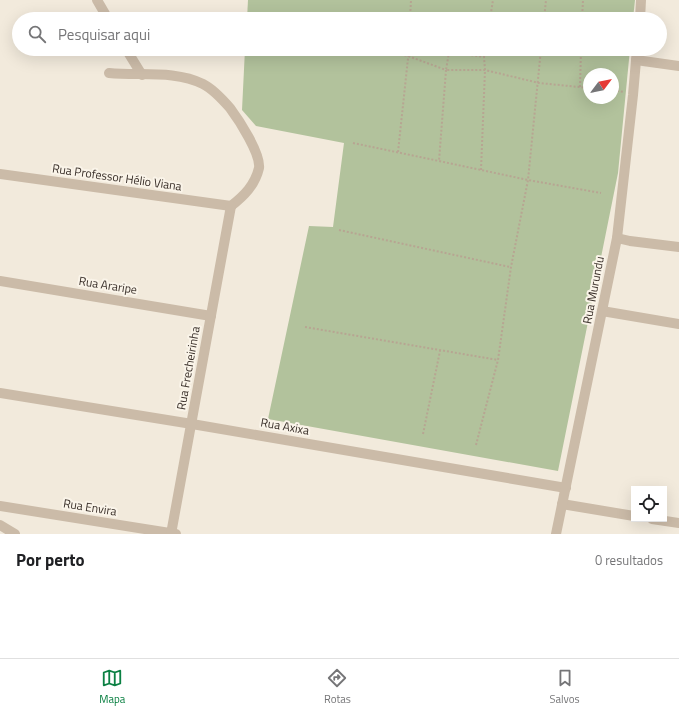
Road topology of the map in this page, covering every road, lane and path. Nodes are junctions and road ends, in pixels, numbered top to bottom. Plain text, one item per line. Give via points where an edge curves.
1 (97, 0) edge
2 (411, 0) edge
3 (493, 0) edge
4 (546, 0) edge
5 (583, 0) edge
6 (641, 0) edge
7 (104, 12) edge
8 (410, 12) edge
9 (491, 12) edge
10 (545, 12) edge
11 (582, 12) edge
12 (640, 12) edge
13 (130, 56) edge
14 (408, 56) joint
15 (448, 56) edge
16 (477, 56) edge
17 (541, 56) edge
18 (581, 56) edge
19 (636, 56) edge
20 (484, 57) joint
21 (636, 60) junction
22 (679, 66) edge
23 (446, 70) junction
24 (485, 70) junction
25 (109, 73) dead end
26 (142, 75) junction
27 (538, 83) junction
28 (580, 87) junction
29 (583, 87) edge
30 (354, 144) dead end
31 (398, 152) junction
32 (439, 161) junction
33 (481, 170) junction
34 (0, 174) edge
35 (528, 180) junction
36 (601, 193) dead end
37 (231, 206) junction
38 (339, 230) dead end
39 (617, 238) junction
40 (679, 247) edge
41 (510, 267) junction
42 (0, 281) edge
43 (602, 311) junction
44 (211, 316) junction
45 (679, 324) edge
46 (305, 327) dead end
47 (440, 350) junction
48 (498, 360) junction
49 (0, 393) edge
50 (192, 424) junction
51 (423, 434) dead end
52 (476, 445) dead end
53 (566, 488) junction
54 (562, 504) junction
55 (0, 506) edge
56 (631, 516) edge
57 (667, 522) edge
58 (679, 524) edge
59 (0, 525) edge
60 (15, 534) edge
61 (173, 534) edge
62 (556, 534) edge

1 - 7 street
2 - 8 path
3 - 9 path
4 - 10 path
5 - 11 path
6 - 12 street
13 - 26 street
14 - 23 path
14 - 31 path
15 - 23 path
16 - 20 path
17 - 27 path
18 - 28 path
19 - 21 street, Rua Murundu
20 - 24 path
21 - 22 street
21 - 39 street, Rua Murundu
23 - 24 path
23 - 32 path
24 - 27 path
24 - 33 path
25 - 26 street
26 - 37 street via 186,78 203,84 221,99 238,120 256,152 259,166 256,179 249,191
27 - 28 path
27 - 35 path
28 - 29 path
30 - 31 path
31 - 32 path
32 - 33 path
33 - 35 path
34 - 37 street, Rua Professor Hélio Viana
35 - 36 path
35 - 41 path
37 - 44 street, Rua Frecheirinha
38 - 41 path
39 - 40 street
39 - 43 street, Rua Murundu
41 - 48 path
42 - 44 street, Rua Araripe
43 - 45 street
43 - 53 street, Rua Murundu
44 - 50 street, Rua Frecheirinha
46 - 47 path
47 - 48 path
47 - 51 path
48 - 52 path
49 - 50 street, Rua Axixa
50 - 53 street, Rua Axixa
50 - 61 street, Rua Frecheirinha
53 - 54 street, Rua Murundu
54 - 56 street
54 - 62 street, Rua Murundu
55 - 61 street, Rua Envira
57 - 58 street
59 - 60 street

